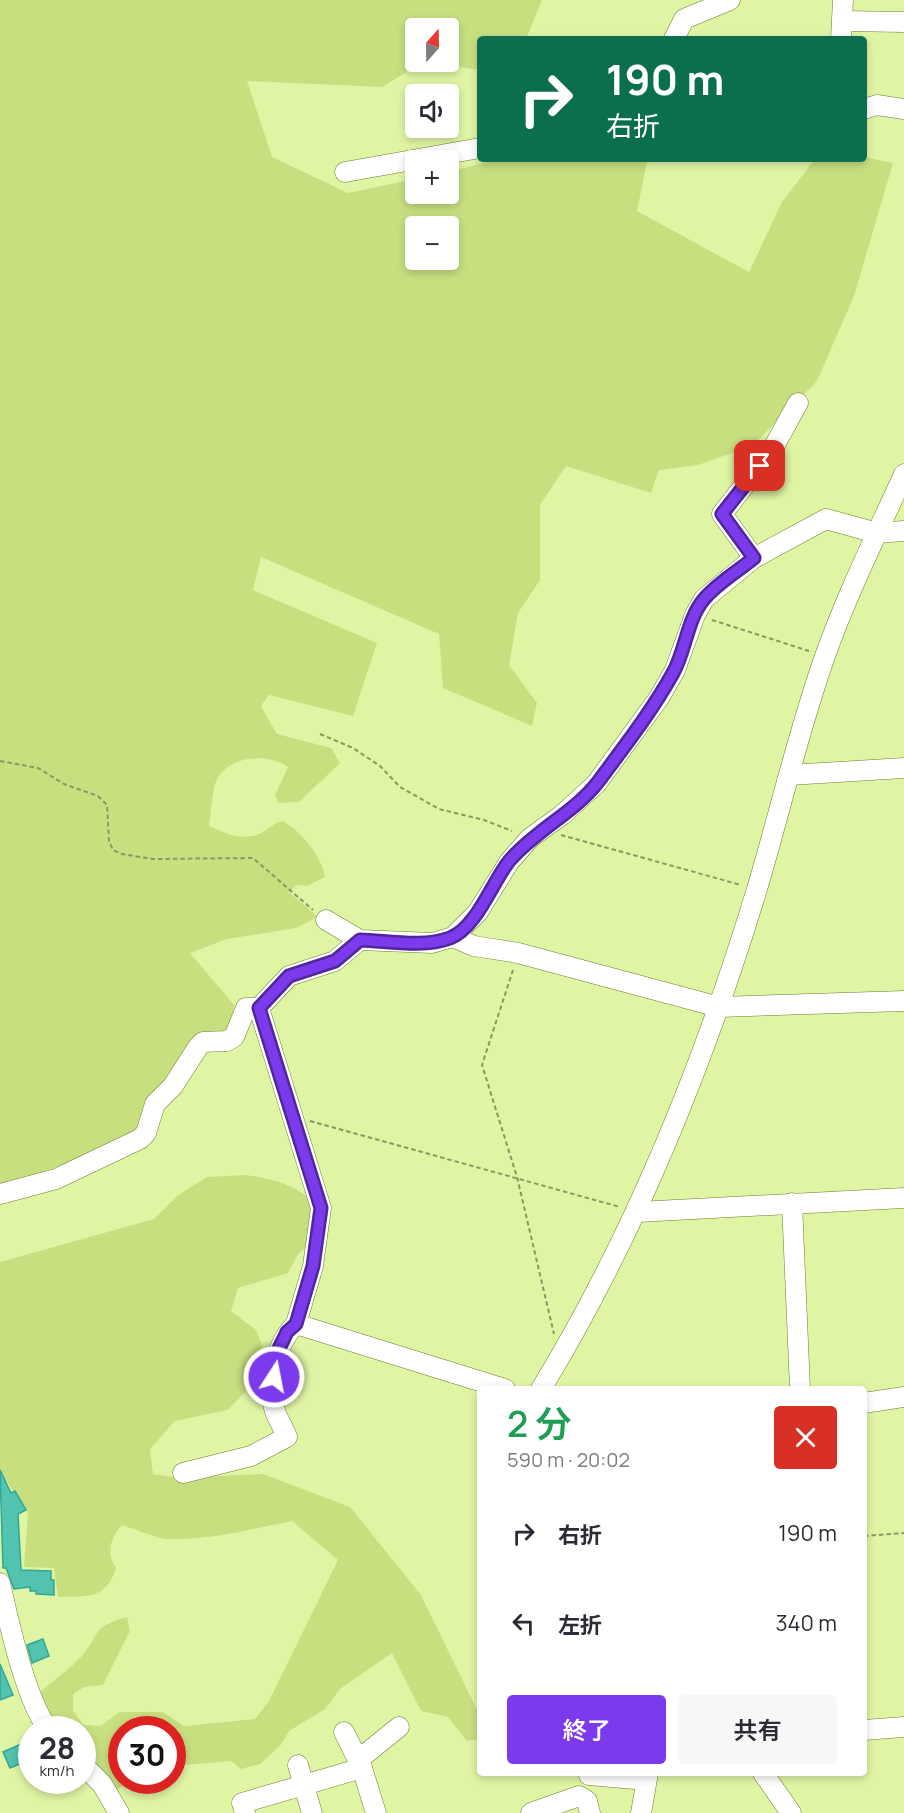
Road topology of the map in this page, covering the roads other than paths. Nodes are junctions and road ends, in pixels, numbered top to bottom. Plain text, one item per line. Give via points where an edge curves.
1 (730, 0) edge
2 (843, 0) edge
3 (904, 22) edge
4 (842, 30) edge
5 (675, 36) edge
6 (867, 108) edge
7 (904, 109) edge
8 (477, 149) edge
9 (345, 172) dead end
10 (798, 403) dead end
11 (904, 474) edge
12 (904, 531) edge
13 (877, 533) junction
14 (754, 558) junction
15 (904, 768) edge
16 (789, 775) junction
17 (326, 920) road end
18 (453, 937) junction
19 (360, 940) junction
20 (904, 1001) edge
21 (719, 1007) junction
22 (259, 1008) junction
23 (0, 1194) edge
24 (904, 1198) edge
25 (792, 1203) junction
26 (637, 1212) junction
27 (296, 1324) junction
28 (495, 1386) edge
29 (543, 1386) edge
30 (800, 1386) edge
31 (904, 1397) edge
32 (867, 1403) edge
33 (183, 1473) dead end
34 (0, 1582) edge
35 (40, 1716) edge
36 (399, 1727) dead end
37 (904, 1727) edge
38 (867, 1730) edge
39 (344, 1732) dead end
40 (360, 1764) junction
41 (298, 1766) dead end
42 (589, 1776) edge
43 (647, 1776) edge
44 (765, 1776) edge
45 (96, 1778) edge
46 (304, 1785) junction
47 (589, 1807) edge
48 (119, 1813) edge
49 (245, 1813) edge
50 (312, 1813) edge
51 (376, 1813) edge
52 (531, 1813) edge
53 (641, 1813) edge
54 (791, 1813) edge

1 - 5 street via 684,18
2 - 4 street
3 - 4 street
6 - 7 street via 877,105
8 - 9 street
10 - 14 street via 772,450 722,514
11 - 13 street
12 - 13 street
13 - 14 street via 826,519
13 - 16 street via 825,656
14 - 18 street via 704,599 659,698 596,784 509,862 478,912
15 - 16 street
16 - 21 street
17 - 19 street
18 - 19 street via 432,943
18 - 21 street via 474,946 518,953
19 - 22 street via 335,961 289,976
20 - 21 street
21 - 26 street
22 - 23 street via 246,1008 234,1037 203,1042 198,1047 155,1104 146,1133 140,1139 56,1179
22 - 27 street via 321,1208 313,1266
24 - 25 street
25 - 26 street
25 - 30 street
26 - 29 street
27 - 28 street
27 - 33 street via 287,1332 273,1361 274,1409 287,1437 251,1456
31 - 32 street
34 - 35 street via 12,1635
36 - 40 street
37 - 38 street
39 - 40 street
40 - 46 street
40 - 51 street
41 - 46 street
42 - 47 street
43 - 53 street
44 - 54 street
45 - 48 street
46 - 49 street via 243,1803
46 - 50 street
47 - 52 street via 579,1796

